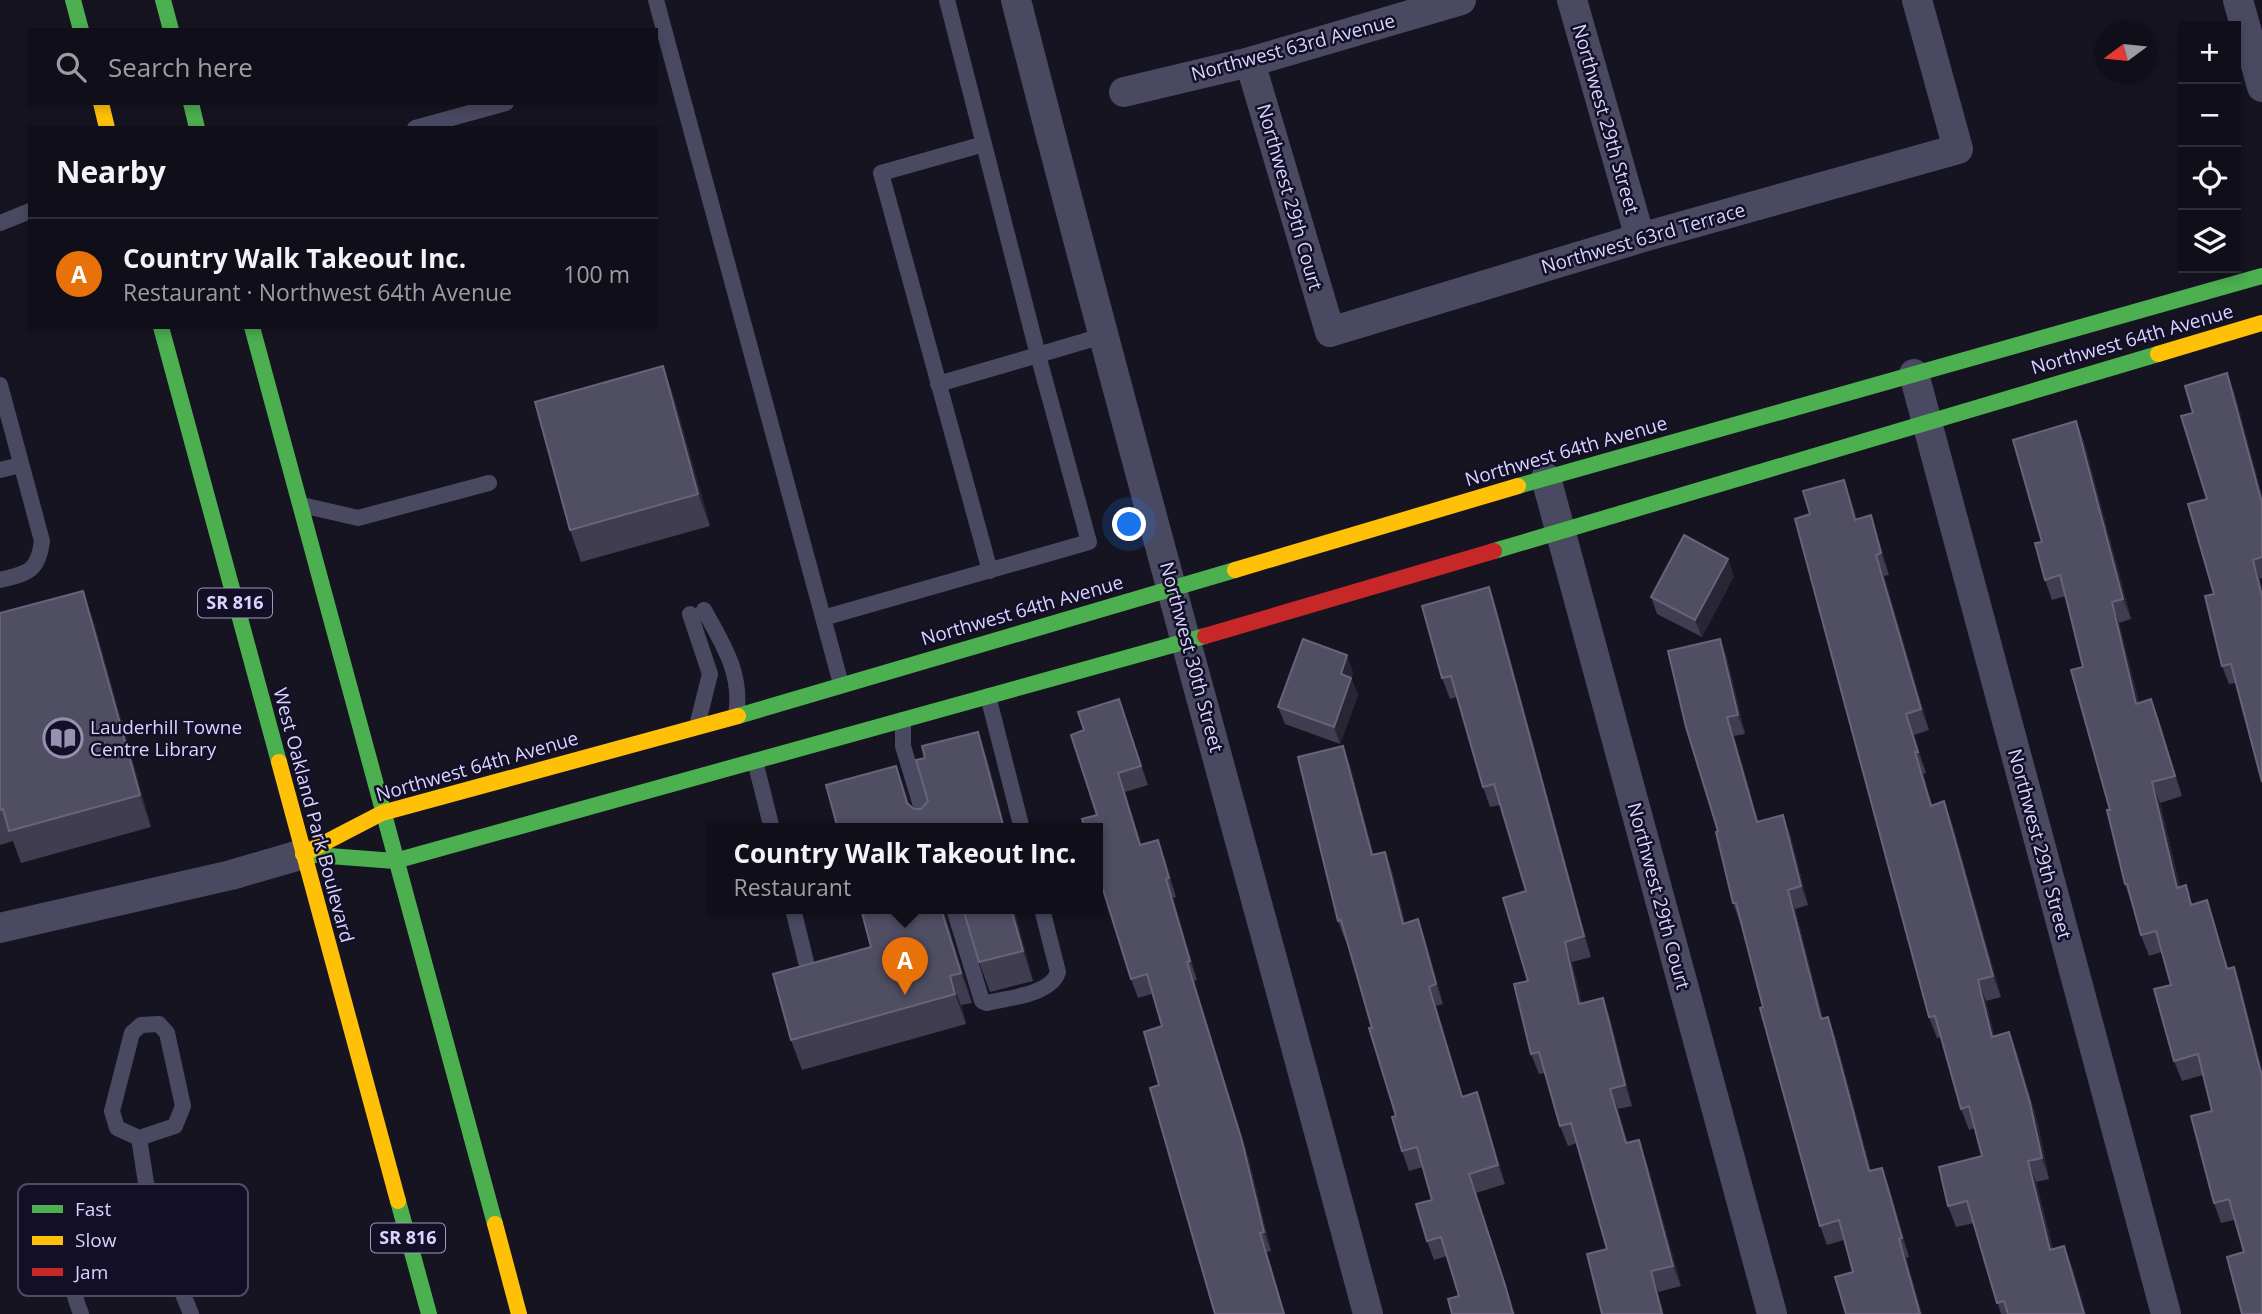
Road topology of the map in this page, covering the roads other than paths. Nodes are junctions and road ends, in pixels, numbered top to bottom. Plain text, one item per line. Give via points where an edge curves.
1 (73, 0) edge
2 (163, 0) edge
3 (656, 0) edge
4 (947, 0) edge
5 (1016, 0) edge
6 (1461, 0) edge
7 (1572, 0) edge
8 (1917, 0) edge
9 (2238, 0) edge
10 (80, 28) edge
11 (170, 28) edge
12 (664, 61) edge
13 (1250, 62) junction
14 (2262, 87) edge
15 (1124, 92) dead end
16 (101, 105) edge
17 (191, 105) edge
18 (499, 105) edge
19 (107, 126) edge
20 (197, 126) edge
21 (422, 126) edge
22 (984, 144) junction
23 (28, 212) edge
24 (0, 223) edge
25 (1640, 238) junction
26 (2262, 276) edge
27 (2262, 323) edge
28 (162, 329) edge
29 (253, 329) edge
30 (1330, 332) joint
31 (1102, 336) junction
32 (1038, 355) junction
33 (1914, 374) junction
34 (938, 384) junction
35 (0, 385) edge
36 (1927, 422) junction
37 (21, 465) junction
38 (0, 471) edge
39 (1546, 478) junction
40 (489, 483) dead end
41 (300, 505) junction
42 (1560, 532) junction
43 (990, 571) junction
44 (0, 580) edge
45 (1174, 588) junction
46 (823, 618) junction
47 (1188, 641) junction
48 (841, 684) junction
49 (804, 694) junction
50 (988, 696) junction
51 (736, 717) junction
52 (903, 720) junction
53 (773, 724) dead end
54 (697, 727) junction
55 (763, 742) dead end
56 (755, 761) junction
57 (695, 778) junction
58 (382, 813) junction
59 (770, 823) edge
60 (927, 823) edge
61 (1020, 823) edge
62 (303, 854) junction
63 (395, 861) junction
64 (794, 914) edge
65 (956, 914) edge
66 (1043, 914) edge
67 (0, 928) edge
68 (806, 962) edge
69 (139, 1138) junction
70 (146, 1184) edge
71 (74, 1296) edge
72 (184, 1296) edge
73 (81, 1314) edge
74 (191, 1314) edge
75 (429, 1314) edge
76 (519, 1314) edge
77 (1368, 1314) edge
78 (1772, 1314) edge
79 (2166, 1314) edge

1 - 10 street
2 - 11 street
3 - 12 lane
4 - 22 lane
5 - 31 street, Northwest 30th Street
6 - 13 street, Northwest 63rd Avenue
7 - 25 street, Northwest 29th Street
8 - 25 street, Northwest 63rd Terrace via 1958,149
9 - 14 street
12 - 46 lane
13 - 15 street, Northwest 63rd Avenue
13 - 30 street, Northwest 29th Court
16 - 19 street
17 - 20 street
18 - 21 lane
22 - 32 lane
22 - 34 lane via 880,173
23 - 24 lane
25 - 30 street, Northwest 63rd Terrace
26 - 33 street, Northwest 64th Avenue
27 - 36 street, Northwest 64th Avenue
28 - 62 street, West Oakland Park Boulevard / SR 816
29 - 41 street
31 - 32 lane
31 - 45 street, Northwest 30th Street
32 - 34 lane
32 - 43 lane via 1090,542
33 - 36 street, Northwest 29th Street
33 - 39 street, Northwest 64th Avenue
34 - 43 lane
35 - 37 lane
36 - 42 street, Northwest 64th Avenue
36 - 79 street, Northwest 29th Street
37 - 38 lane
37 - 44 lane via 42,541 40,560 27,573
39 - 42 street, Northwest 29th Court
39 - 45 street, Northwest 64th Avenue
40 - 41 lane via 358,518
41 - 58 street
42 - 47 street, Northwest 64th Avenue
42 - 78 street, Northwest 29th Court
43 - 46 lane
45 - 47 street, Northwest 30th Street
45 - 48 street, Northwest 64th Avenue
46 - 48 lane
47 - 50 street, Northwest 64th Avenue
47 - 77 street, Northwest 30th Street
48 - 49 street, Northwest 64th Avenue
49 - 51 street, Northwest 64th Avenue
49 - 53 street
50 - 52 street, Northwest 64th Avenue
50 - 61 lane
51 - 54 street, Northwest 64th Avenue
51 - 54 lane via 739,696 730,656 697,612 710,674
51 - 57 street via 723,745
52 - 56 street, Northwest 64th Avenue
52 - 60 lane via 903,746
54 - 58 street, Northwest 64th Avenue
55 - 56 street
56 - 57 street, Northwest 64th Avenue
56 - 59 lane
57 - 63 street, Northwest 64th Avenue
58 - 62 street, Northwest 64th Avenue
58 - 63 street
62 - 63 street, Northwest 64th Avenue
62 - 67 street
62 - 75 street, West Oakland Park Boulevard / SR 816
63 - 76 street
64 - 68 lane
65 - 66 lane via 982,1001 987,1003 1045,988 1055,981 1058,972
69 - 69 lane via 175,1126 183,1106 167,1033 159,1024 141,1025 132,1033 112,1111 117,1128
69 - 70 lane
71 - 73 lane
72 - 74 lane

